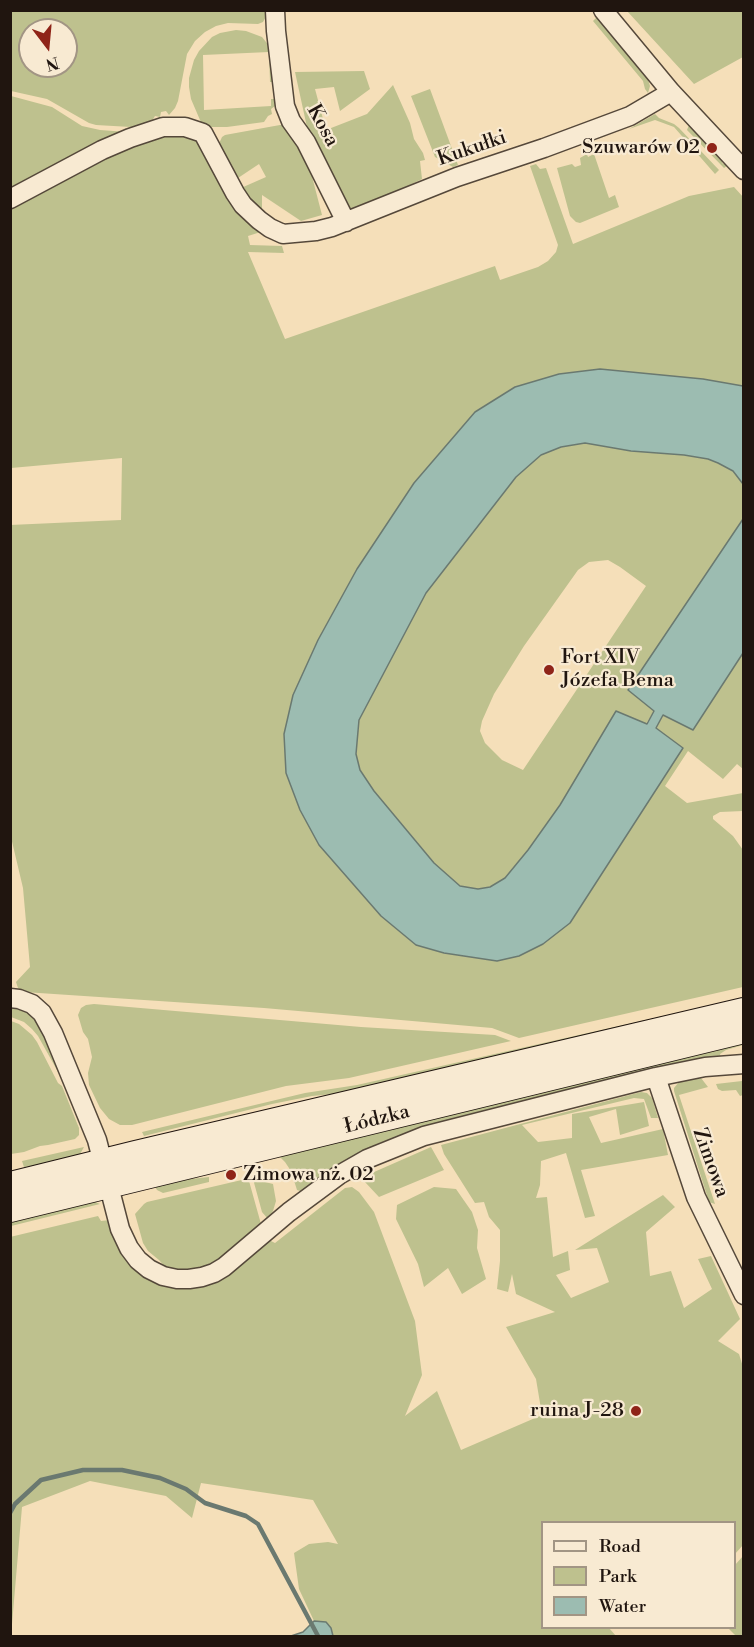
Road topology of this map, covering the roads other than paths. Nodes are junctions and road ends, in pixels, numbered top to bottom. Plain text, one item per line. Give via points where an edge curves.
1 (275, 10) edge
2 (603, 10) edge
3 (671, 92) junction
4 (744, 170) edge
5 (10, 199) edge
6 (346, 222) junction
7 (10, 986) edge
8 (11, 998) edge
9 (744, 1011) edge
10 (744, 1030) edge
11 (735, 1064) edge
12 (656, 1077) junction
13 (106, 1174) junction
14 (10, 1185) edge
15 (10, 1209) edge
16 (744, 1294) edge

1 - 6 street, Kosa via 285,106
2 - 3 street
3 - 4 street
3 - 6 street, Kukułki via 630,116 457,177
5 - 6 street, Kukułki via 102,150 163,127 185,127 203,133 243,206 270,228 283,234 316,231
7 - 8 street
8 - 13 street via 26,1001 46,1019 97,1140
9 - 13 main road, Łódzka
10 - 13 main road, Łódzka
11 - 12 street
12 - 13 street via 433,1133 389,1149 339,1175 224,1267 202,1277 163,1276 138,1260 120,1229
12 - 16 street, Zimowa via 696,1197
13 - 14 main road, Łódzka
13 - 15 main road, Łódzka

